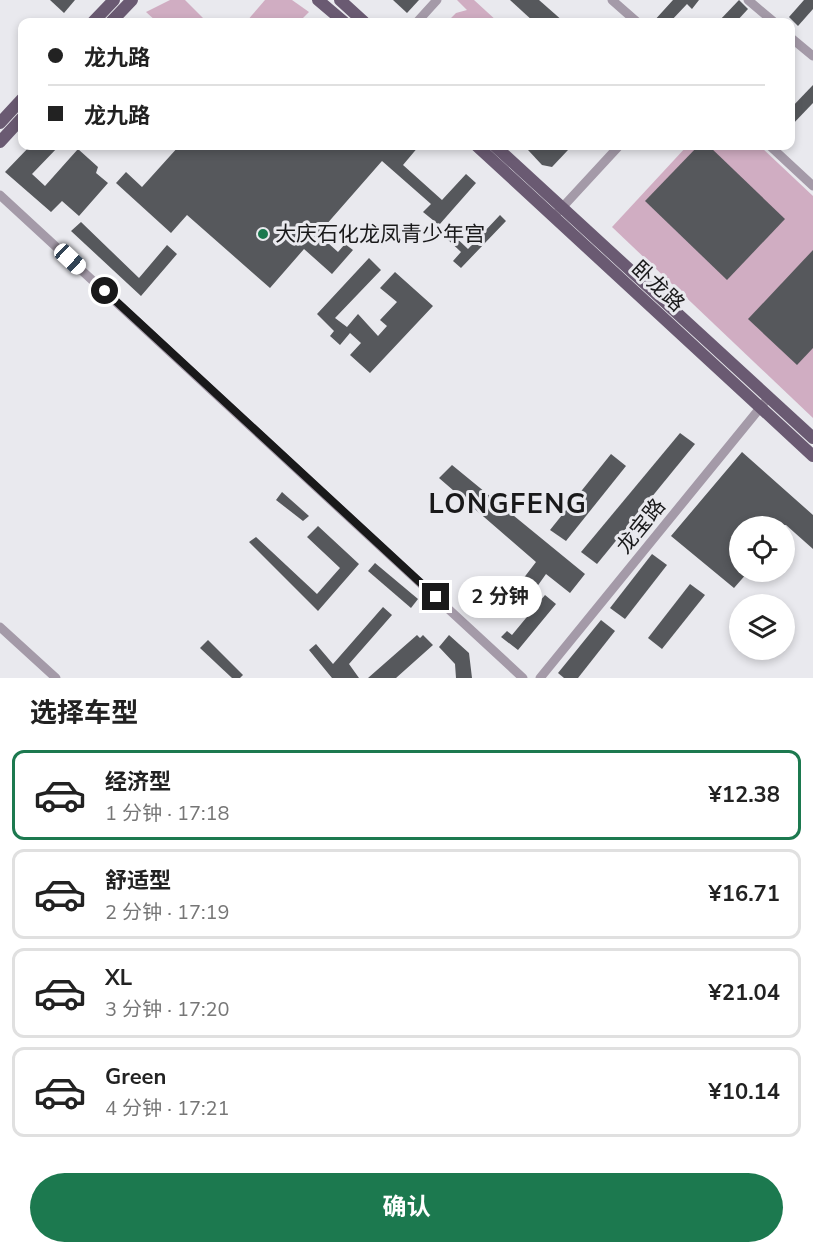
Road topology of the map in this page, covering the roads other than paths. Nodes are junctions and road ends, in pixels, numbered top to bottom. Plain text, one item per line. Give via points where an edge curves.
1 (114, 0) edge
2 (132, 0) edge
3 (318, 0) edge
4 (437, 0) edge
5 (612, 0) edge
6 (748, 0) edge
7 (342, 2) edge
8 (624, 4) edge
9 (97, 18) edge
10 (115, 18) edge
11 (340, 18) edge
12 (360, 18) edge
13 (421, 18) edge
14 (634, 18) edge
15 (769, 18) edge
16 (795, 41) edge
17 (813, 56) edge
18 (18, 103) edge
19 (18, 122) edge
20 (0, 123) edge
21 (0, 142) edge
22 (482, 150) edge
23 (499, 150) edge
24 (615, 150) edge
25 (774, 150) edge
26 (813, 186) edge
27 (0, 195) edge
28 (558, 212) junction
29 (765, 402) junction
30 (813, 438) edge
31 (813, 456) edge
32 (0, 627) edge
33 (56, 678) edge
34 (523, 678) edge
35 (540, 678) edge

1 - 9 main road
2 - 10 main road
3 - 11 main road
4 - 13 street
5 - 8 street
6 - 15 street
7 - 12 main road
8 - 14 street
16 - 17 street
18 - 20 main road
19 - 21 main road
22 - 28 main road, 卧龙路
23 - 28 main road, 卧龙路
24 - 28 street
25 - 26 street
27 - 34 street
28 - 29 main road, 卧龙路
29 - 30 main road, 卧龙路
29 - 31 main road, 卧龙路
29 - 35 street, 龙宝路
32 - 33 street

